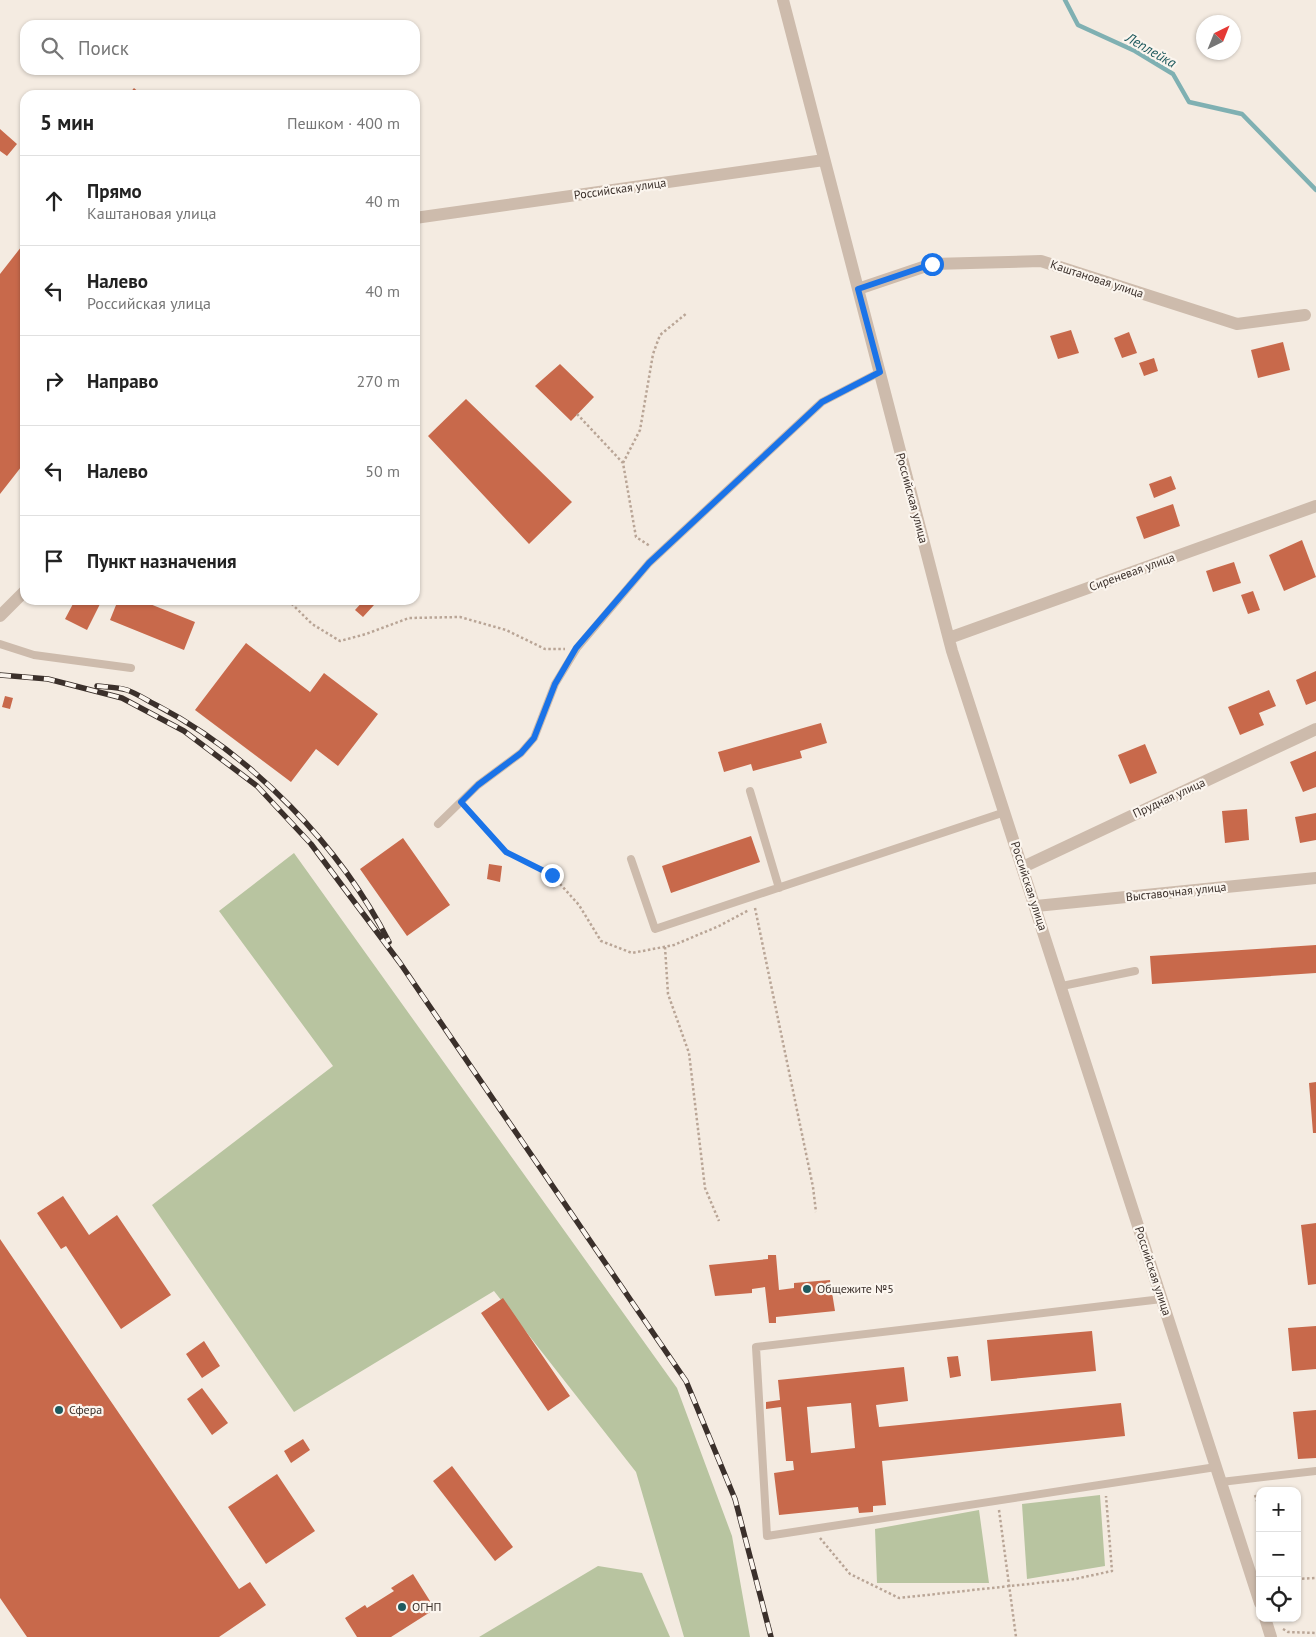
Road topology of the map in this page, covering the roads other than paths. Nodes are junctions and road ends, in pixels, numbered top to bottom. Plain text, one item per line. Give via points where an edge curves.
1 (783, 0) edge
2 (824, 160) junction
3 (420, 217) edge
4 (858, 289) junction
5 (1305, 315) dead end
6 (880, 372) junction
7 (1316, 506) edge
8 (20, 597) edge
9 (0, 616) edge
10 (949, 638) junction
11 (0, 644) edge
12 (130, 668) dead end
13 (1316, 728) edge
14 (750, 791) dead end
15 (1005, 812) junction
16 (438, 824) dead end
17 (631, 859) dead end
18 (1023, 866) junction
19 (1316, 878) edge
20 (780, 888) junction
21 (1036, 906) junction
22 (1134, 971) dead end
23 (1062, 986) junction
24 (1162, 1299) junction
25 (1216, 1467) junction
26 (1316, 1471) edge
27 (1221, 1482) junction
28 (1256, 1591) edge
29 (1265, 1622) edge
30 (1270, 1637) edge

1 - 2 street, Российская улица
2 - 3 street, Российская улица
2 - 4 street, Российская улица
4 - 5 street, Каштановая улица via 932,264 1041,261 1236,324
4 - 6 street, Российская улица
6 - 10 street, Российская улица
6 - 16 lane via 822,402 659,553 576,648 555,684 534,738
7 - 10 street, Сиреневая улица
8 - 9 street
10 - 15 street, Российская улица
11 - 12 lane via 34,655
13 - 18 street, Прудная улица
14 - 20 lane
15 - 18 street, Российская улица
15 - 20 lane
17 - 20 lane via 655,930
18 - 21 street, Российская улица
19 - 21 street, Выставочная улица
21 - 23 street, Российская улица
22 - 23 lane
23 - 24 street, Российская улица
24 - 25 street, Российская улица
24 - 25 lane via 756,1347 768,1536
25 - 27 street, Российская улица
26 - 27 lane
27 - 28 street, Российская улица
29 - 30 street

